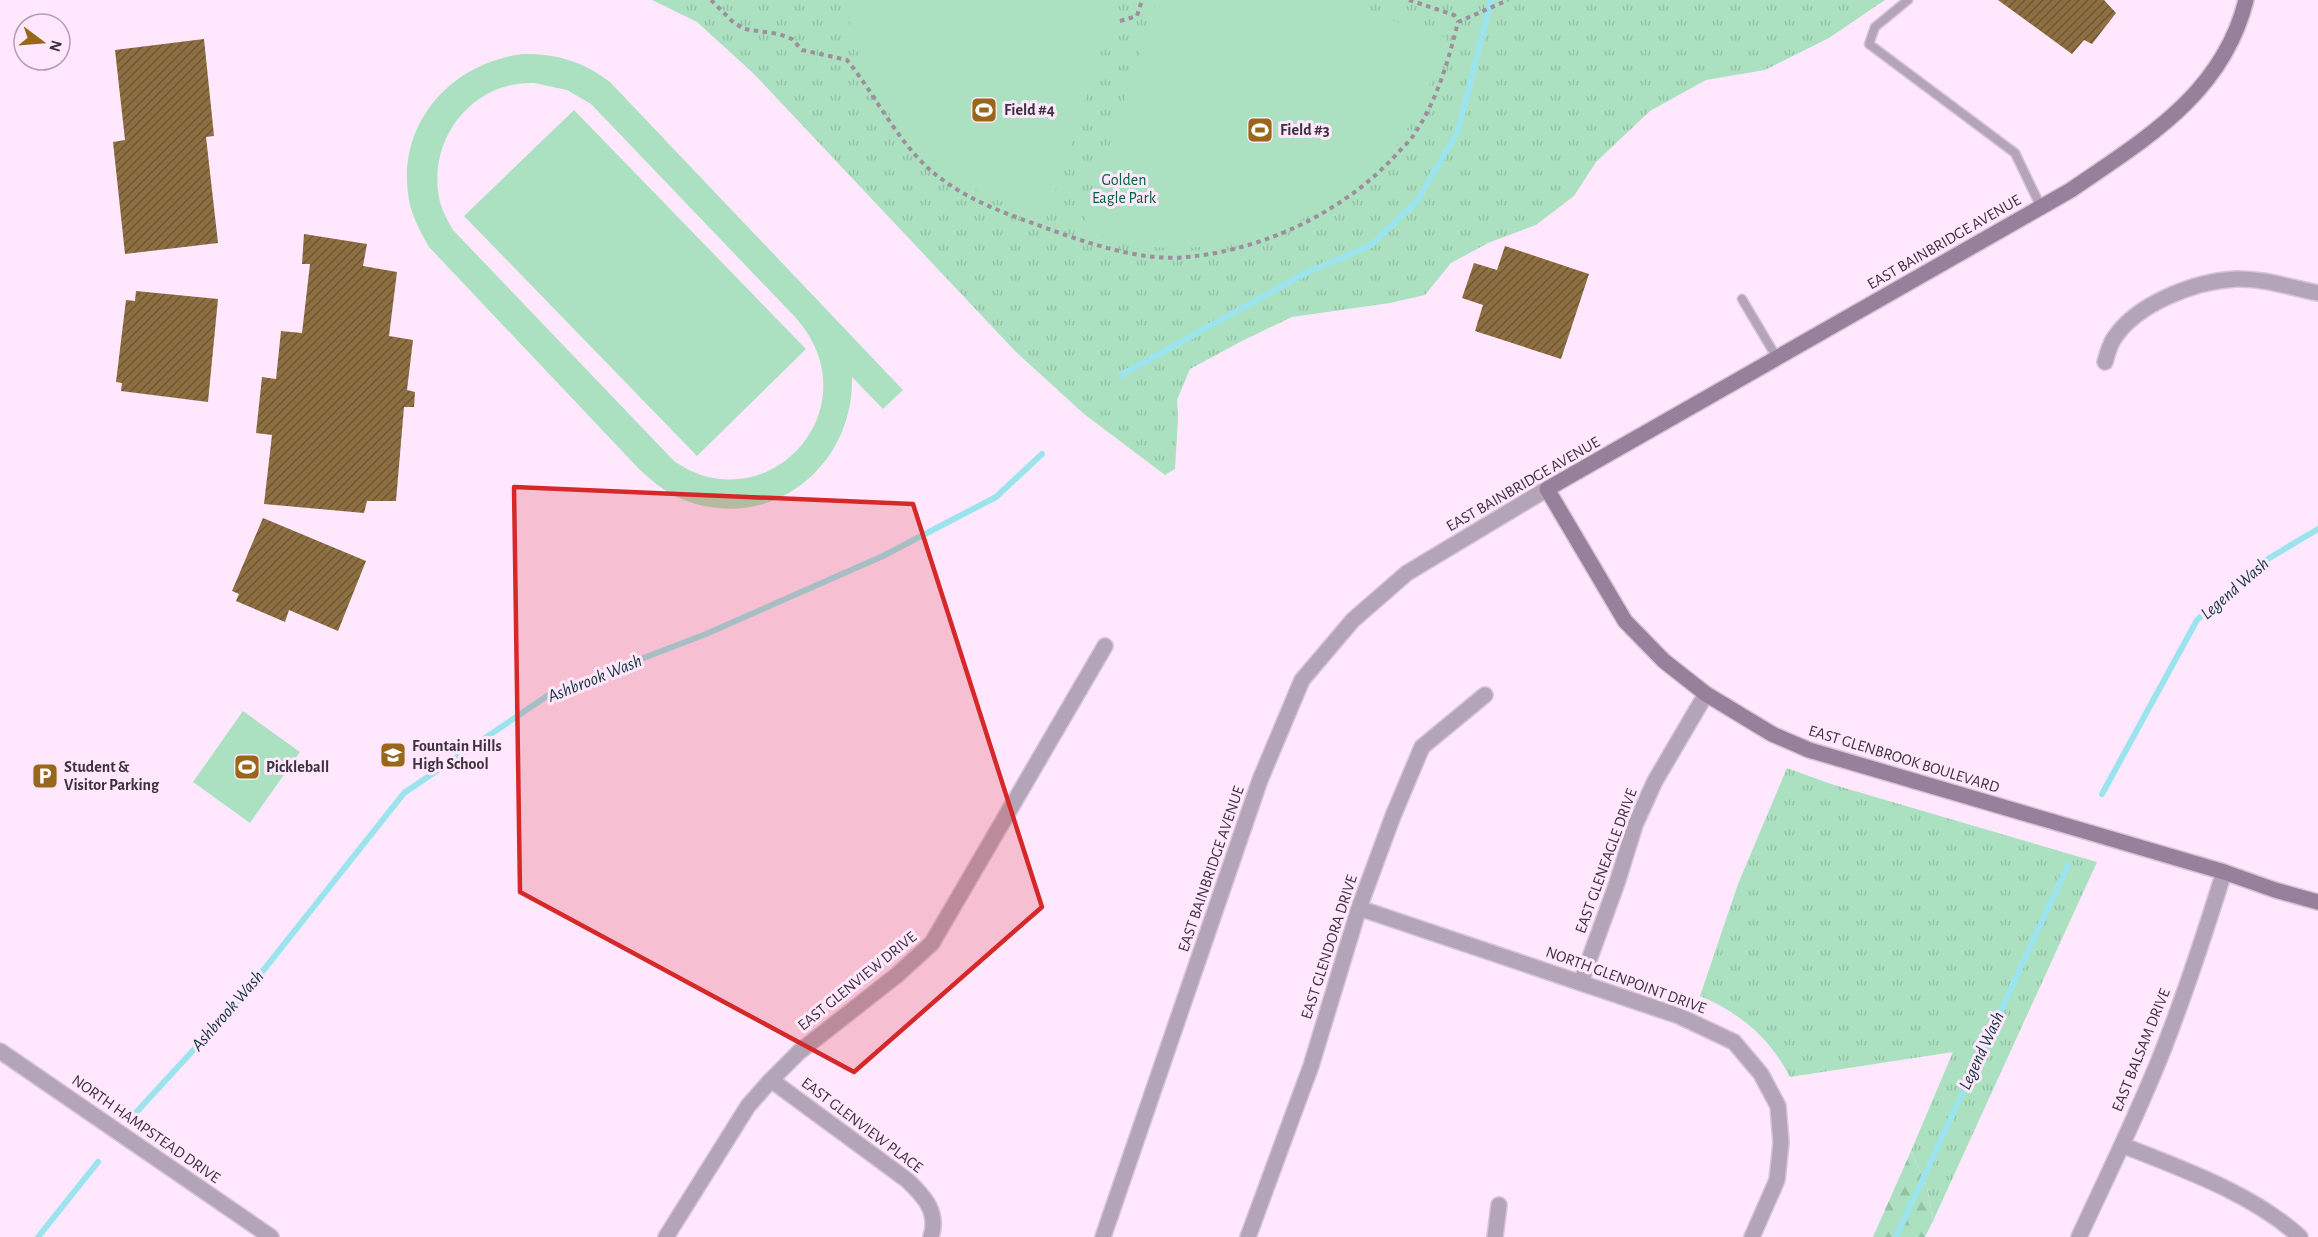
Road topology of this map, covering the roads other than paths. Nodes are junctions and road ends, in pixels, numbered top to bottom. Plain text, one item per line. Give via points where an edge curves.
1 (1908, 0) edge
2 (2246, 0) edge
3 (2041, 207) junction
4 (2318, 293) edge
5 (1742, 299) dead end
6 (1777, 358) junction
7 (2104, 362) dead end
8 (1547, 489) junction
9 (1105, 646) dead end
10 (1706, 694) junction
11 (1485, 695) dead end
12 (2224, 872) junction
13 (2318, 902) edge
14 (1359, 908) junction
15 (1581, 982) junction
16 (0, 1051) edge
17 (771, 1080) junction
18 (2122, 1145) junction
19 (1498, 1205) dead end
20 (271, 1237) edge
21 (666, 1237) edge
22 (931, 1237) edge
23 (1104, 1237) edge
24 (1248, 1237) edge
25 (1495, 1237) edge
26 (1752, 1237) edge
27 (2079, 1237) edge
28 (2300, 1237) edge

1 - 3 lane via 1875,27 1869,44 2015,153
2 - 3 street, EAST BAINBRIDGE AVENUE via 2213,75 2181,108 2147,138
3 - 6 street, EAST BAINBRIDGE AVENUE
4 - 7 street via 2237,279 2196,285 2160,300 2124,325
5 - 6 lane
6 - 8 street, EAST BAINBRIDGE AVENUE
8 - 10 street, EAST GLENBROOK BOULEVARD via 1625,621 1664,661
8 - 23 street, EAST BAINBRIDGE AVENUE via 1407,573 1353,620 1302,680 1260,780
9 - 17 street, EAST GLENVIEW DRIVE via 932,943 799,1052
10 - 12 street, EAST GLENBROOK BOULEVARD via 1772,734 1809,750
10 - 15 street, EAST GLENEAGLE DRIVE via 1655,781 1635,825
11 - 14 street, EAST GLENDORA DRIVE via 1422,747
12 - 13 street, EAST GLENBROOK BOULEVARD
12 - 18 street, EAST BALSAM DRIVE via 2164,1047
14 - 15 street, NORTH GLENPOINT DRIVE
14 - 24 street, EAST GLENDORA DRIVE via 1311,1066
15 - 26 street, NORTH GLENPOINT DRIVE via 1679,1016 1734,1042 1761,1074 1778,1106 1781,1143 1777,1180
16 - 20 street, NORTH HAMPSTEAD DRIVE
17 - 21 street, EAST GLENVIEW DRIVE via 748,1106
17 - 22 street, EAST GLENVIEW PLACE via 924,1196 934,1214
18 - 27 street, EAST BALSAM DRIVE
18 - 28 street via 2207,1180 2282,1221
19 - 25 street

